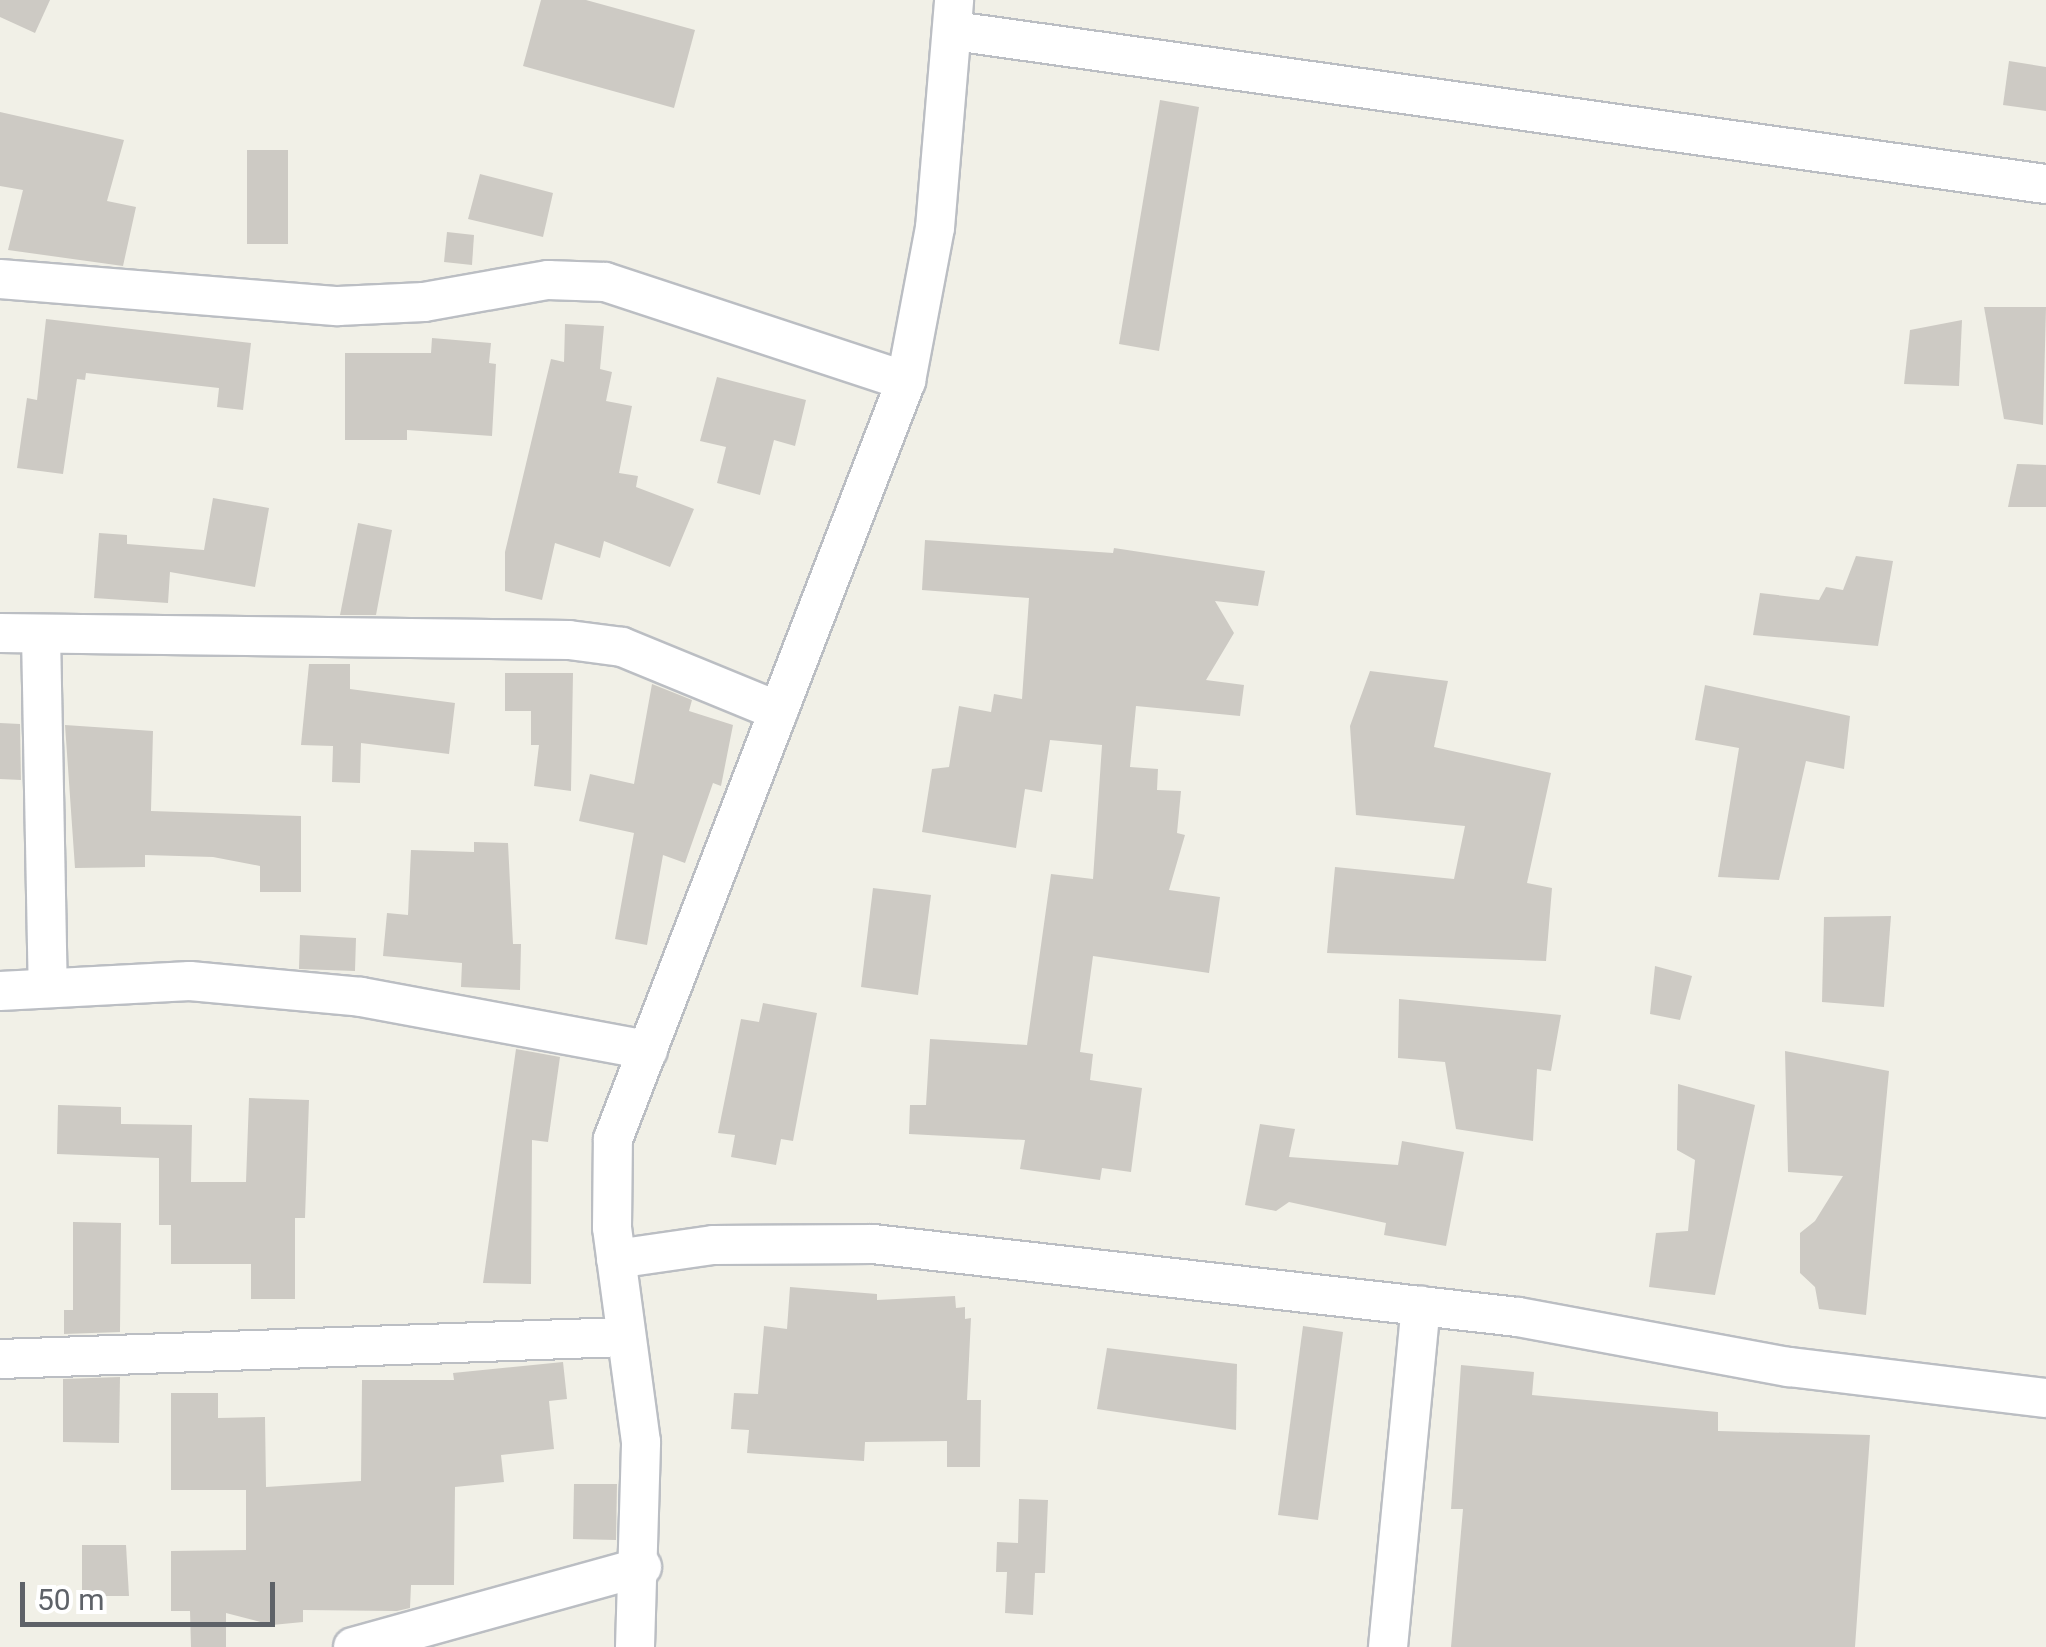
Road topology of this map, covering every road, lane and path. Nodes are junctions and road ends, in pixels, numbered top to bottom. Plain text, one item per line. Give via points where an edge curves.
1 (954, 15) edge
2 (2046, 184) edge
3 (0, 279) edge
4 (906, 381) junction
5 (0, 633) edge
6 (41, 634) junction
7 (778, 711) junction
8 (48, 987) junction
9 (0, 991) edge
10 (648, 1050) junction
11 (616, 1259) junction
12 (1421, 1306) junction
13 (623, 1337) junction
14 (0, 1359) edge
15 (2046, 1398) edge
16 (642, 1567) junction
17 (353, 1647) edge
18 (635, 1647) edge
19 (1388, 1647) edge

1 - 2 street
1 - 4 street via 935,228
3 - 4 street via 338,306 424,302 548,280 605,282
4 - 7 street
5 - 6 street
6 - 7 street via 569,640 622,647
6 - 8 street
7 - 10 street
8 - 9 street
8 - 10 street via 190,981 361,997
10 - 11 street via 613,1139
11 - 12 street via 713,1245 872,1244
11 - 13 street
12 - 15 street via 1551,1322 1789,1368
12 - 19 street
13 - 14 street
13 - 16 street via 641,1442
16 - 17 street
16 - 18 street

